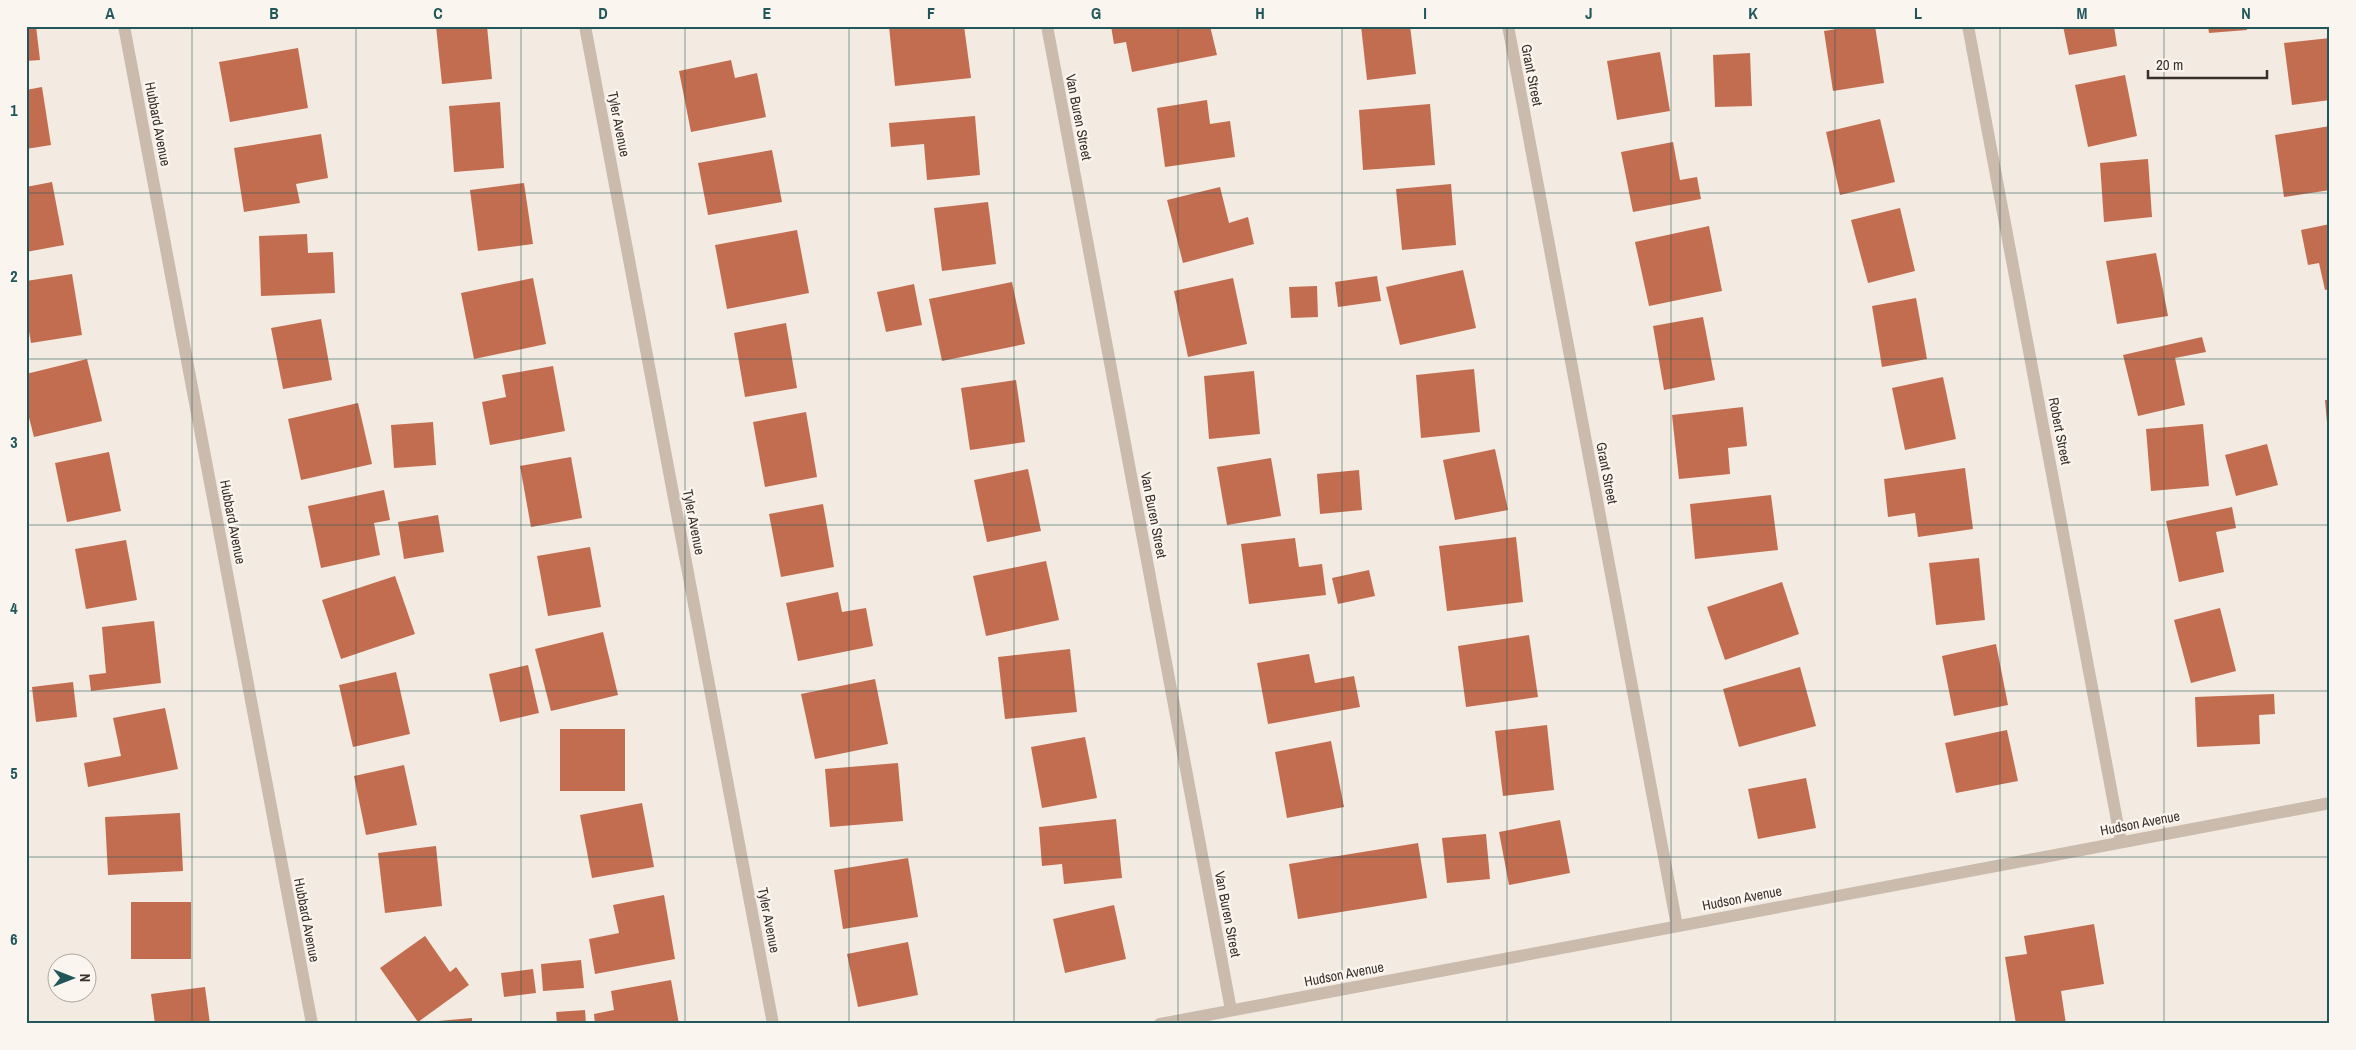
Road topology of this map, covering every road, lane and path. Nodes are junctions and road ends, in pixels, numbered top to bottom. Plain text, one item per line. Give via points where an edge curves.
1 (124, 26) edge
2 (585, 26) edge
3 (1047, 26) edge
4 (1508, 26) edge
5 (1968, 26) edge
6 (2330, 803) edge
7 (2121, 842) junction
8 (1677, 926) junction
9 (1231, 1010) junction
10 (312, 1024) edge
11 (773, 1024) edge
12 (1160, 1024) edge

1 - 10 street, Hubbard Avenue
2 - 11 street, Tyler Avenue
3 - 9 street, Van Buren Street
4 - 8 street, Grant Street
5 - 7 street, Robert Street
6 - 7 street, Hudson Avenue
7 - 8 street, Hudson Avenue
8 - 9 street, Hudson Avenue
9 - 12 street, Hudson Avenue

